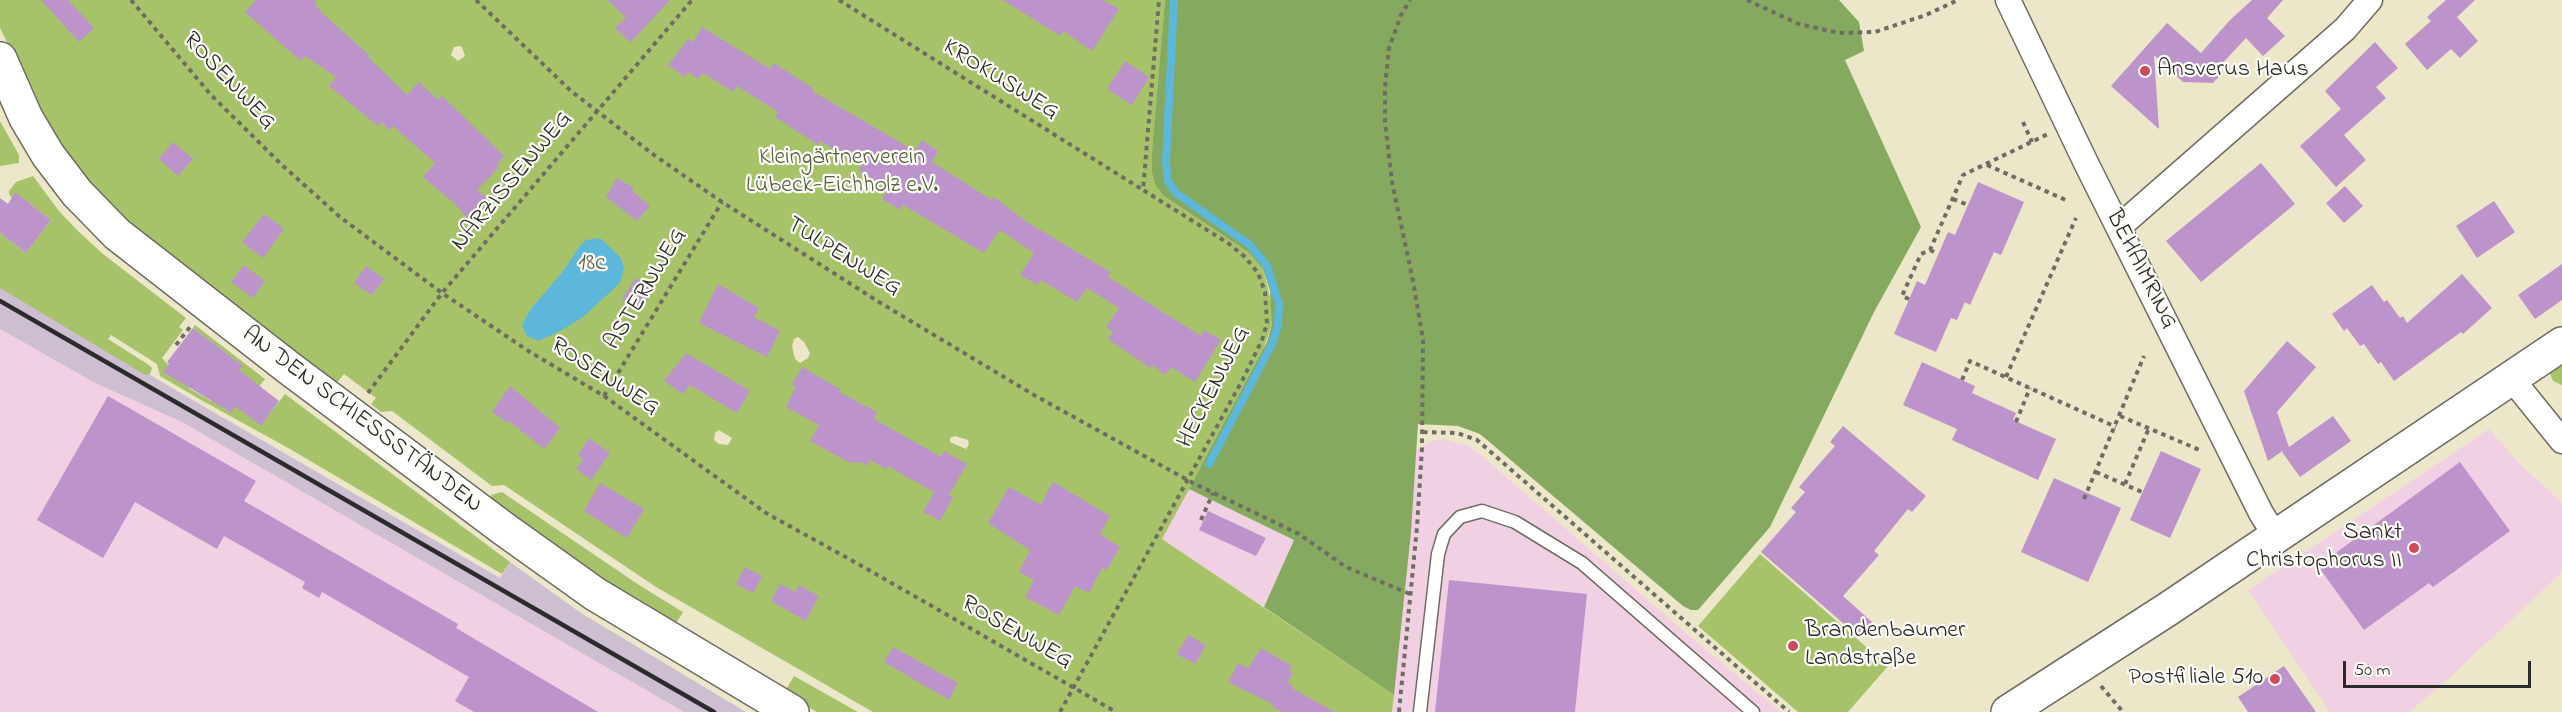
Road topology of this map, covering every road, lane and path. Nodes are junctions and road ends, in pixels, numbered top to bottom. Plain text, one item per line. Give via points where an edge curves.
1 (131, 0) edge
2 (476, 0) edge
3 (692, 0) edge
4 (839, 0) edge
5 (1159, 0) edge
6 (1410, 0) edge
7 (1747, 0) edge
8 (1958, 0) edge
9 (2008, 0) edge
10 (2370, 0) edge
11 (0, 59) edge
12 (597, 111) junction
13 (2023, 122) dead end
14 (2056, 130) dead end
15 (2032, 142) junction
16 (1987, 165) junction
17 (1143, 190) junction
18 (1953, 199) junction
19 (2068, 201) dead end
20 (722, 202) junction
21 (1968, 206) dead end
22 (2076, 218) dead end
23 (2119, 227) junction
24 (1930, 250) junction
25 (1938, 254) dead end
26 (442, 293) junction
27 (1910, 299) dead end
28 (196, 319) dead end
29 (2562, 344) edge
30 (176, 345) dead end
31 (2144, 356) dead end
32 (2006, 377) junction
33 (2511, 378) junction
34 (1962, 380) dead end
35 (2030, 388) junction
36 (369, 392) dead end
37 (604, 396) junction
38 (2120, 416) junction
39 (2016, 422) dead end
40 (2116, 427) junction
41 (2557, 427) edge
42 (2149, 428) junction
43 (1423, 432) junction
44 (2208, 454) dead end
45 (2096, 472) junction
46 (1191, 481) junction
47 (2125, 484) junction
48 (2142, 492) dead end
49 (1213, 493) junction
50 (2084, 499) dead end
51 (1201, 520) dead end
52 (2276, 537) junction
53 (1410, 594) junction
54 (2096, 681) dead end
55 (1073, 689) junction
56 (792, 712) edge
57 (1060, 712) edge
58 (1116, 712) edge
59 (1399, 712) edge
60 (1420, 712) edge
61 (1753, 712) edge
62 (1790, 712) edge
63 (2008, 712) edge
64 (2123, 712) edge

1 - 26 path, ROSENWEG via 211,95 283,166 340,217
2 - 12 path, TULPENWEG via 548,71
3 - 12 path, NARZISSENWEG
4 - 17 path, KROKUSWEG
5 - 17 path
6 - 43 path via 1389,48 1385,122 1392,182 1422,340
7 - 8 path via 1799,24 1839,33 1875,32
9 - 23 street, BEHAIMRING
10 - 23 street via 2345,29
11 - 56 street, AN DEN SCHIESSSTÄNDEN via 26,118 48,155 76,193 117,234 290,368 586,587
12 - 20 path, TULPENWEG
12 - 26 path, NARZISSENWEG
13 - 15 path
14 - 15 path
15 - 16 path
16 - 18 path via 1963,175
16 - 19 path
17 - 46 path, HECKENWEG via 1245,257 1258,273 1265,291 1262,340
18 - 21 path
18 - 24 path
20 - 37 path, ASTERNWEG
20 - 46 path, TULPENWEG via 956,349
22 - 32 path
23 - 52 street, BEHAIMRING
24 - 25 path
24 - 27 path via 1921,254 1902,296
26 - 36 path, NARZISSENWEG
26 - 37 path, ROSENWEG
28 - 30 path
29 - 33 street
31 - 38 path
32 - 34 path via 1970,361
32 - 35 path
33 - 41 street
33 - 52 street
35 - 39 path
35 - 40 path
37 - 55 path, ROSENWEG via 766,513
38 - 40 path
38 - 42 path
40 - 45 path
42 - 44 path
42 - 47 path
43 - 53 path
43 - 62 path via 1448,431 1477,440
45 - 47 path
45 - 50 path
46 - 49 path, TULPENWEG
46 - 55 path, HECKENWEG
47 - 48 path
49 - 51 path
49 - 53 path, TULPENWEG via 1299,534 1346,567
52 - 63 street
53 - 59 path
54 - 64 path
55 - 57 path, HECKENWEG
55 - 58 path, ROSENWEG
60 - 61 lane via 1437,554 1444,534 1460,516 1482,511 1515,522 1582,563

